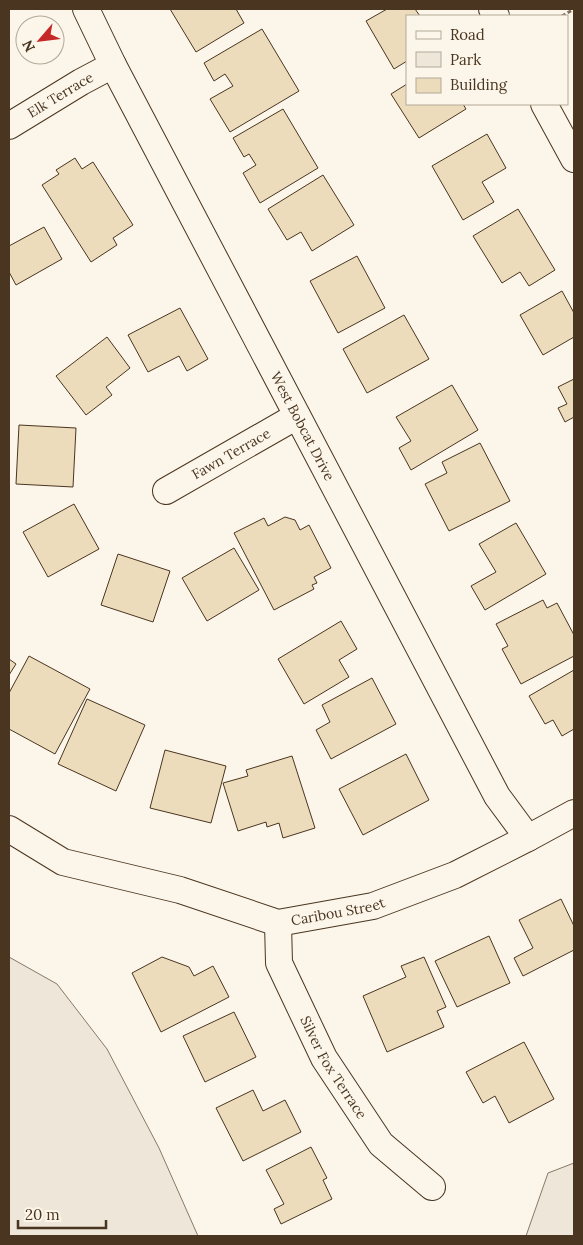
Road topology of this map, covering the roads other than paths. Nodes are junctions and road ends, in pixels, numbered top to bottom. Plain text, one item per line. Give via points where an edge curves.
1 (86, 9) edge
2 (113, 65) junction
3 (545, 105) edge
4 (9, 126) edge
5 (574, 159) edge
6 (297, 416) junction
7 (166, 491) dead end
8 (574, 813) edge
9 (9, 829) edge
10 (528, 838) junction
11 (278, 923) junction
12 (432, 1187) dead end

1 - 2 street, West Bobcat Drive
2 - 4 street, Elk Terrace
2 - 6 street, West Bobcat Drive
3 - 5 street
6 - 7 street, Fawn Terrace
6 - 10 street, West Bobcat Drive via 498,796
8 - 10 street, Caribou Street
9 - 11 street, Caribou Street via 63,862 180,890
10 - 11 street, Caribou Street via 455,875 373,906
11 - 12 street, Silver Fox Terrace via 279,963 324,1058 380,1144

